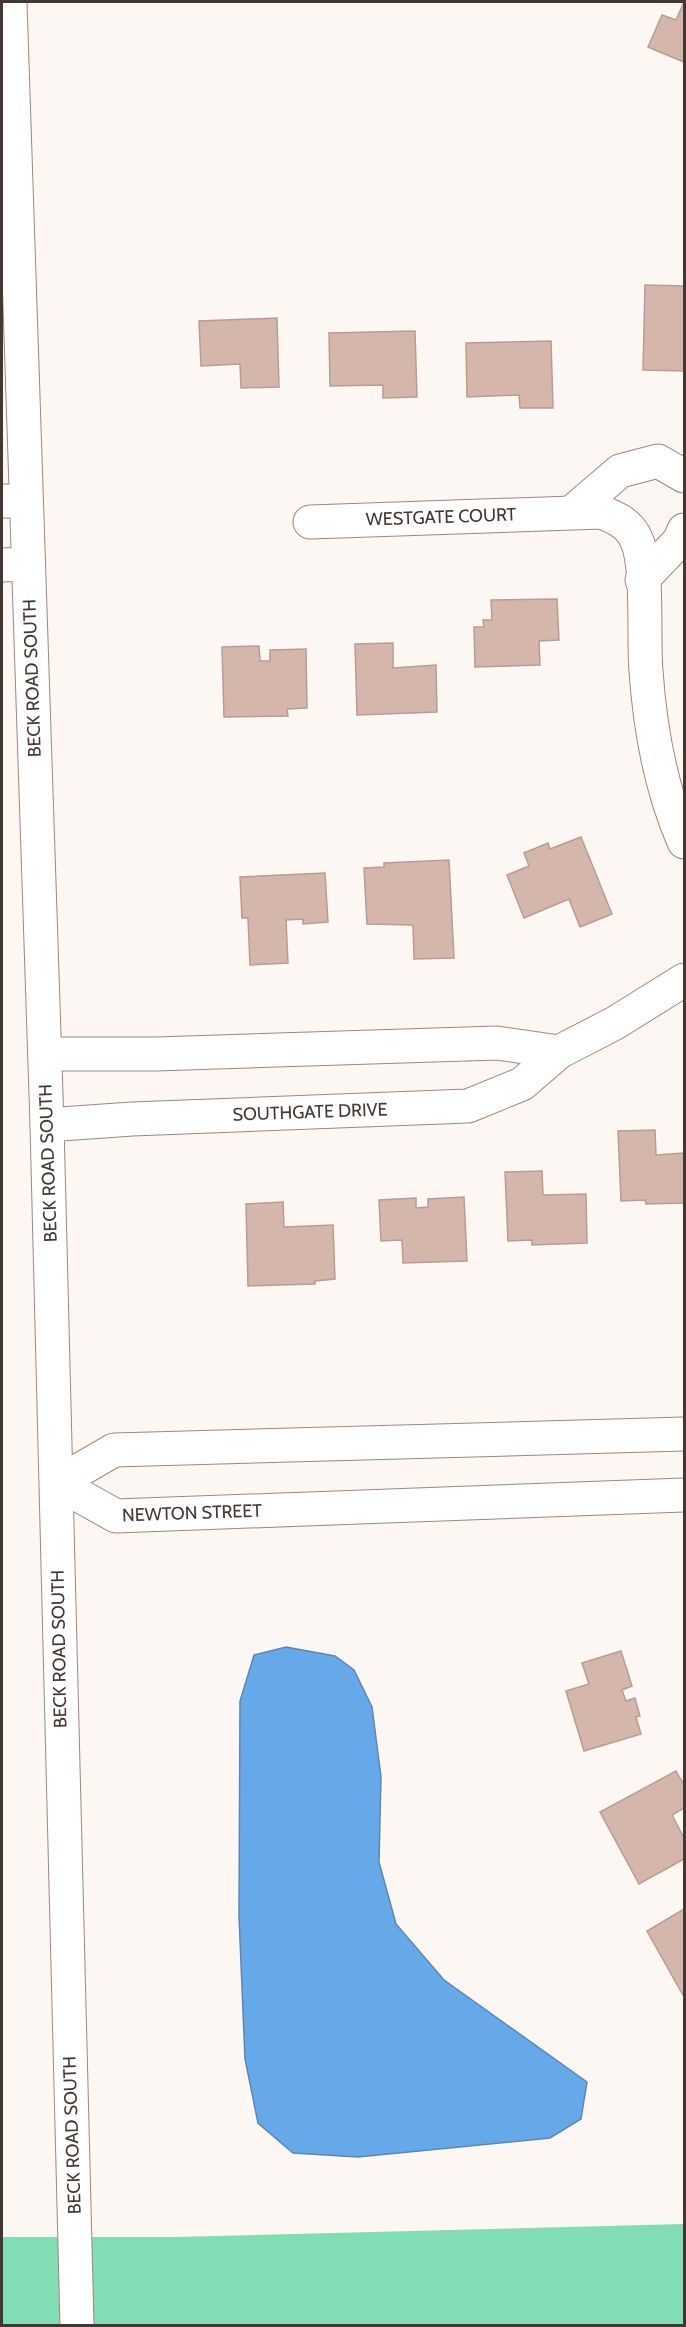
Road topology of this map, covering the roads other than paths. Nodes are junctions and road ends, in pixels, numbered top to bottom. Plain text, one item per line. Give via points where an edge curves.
1 (10, 2) edge
2 (684, 476) edge
3 (13, 501) edge
4 (572, 512) junction
5 (310, 522) dead end
6 (684, 530) edge
7 (15, 565) edge
8 (642, 580) junction
9 (684, 842) edge
10 (684, 980) edge
11 (559, 1052) junction
12 (45, 1054) junction
13 (47, 1125) junction
14 (684, 1434) edge
15 (57, 1484) junction
16 (684, 1495) edge
17 (76, 2325) edge

1 - 3 street, BECK ROAD SOUTH
2 - 4 street via 658,460 620,471
3 - 7 street, BECK ROAD SOUTH
4 - 5 street, WESTGATE COURT
4 - 8 street, WESTGATE COURT via 601,512 629,528 642,552
6 - 8 street via 679,541
7 - 12 street, BECK ROAD SOUTH
8 - 9 street, WESTGATE COURT via 650,716 664,781
10 - 11 street, SOUTHGATE DRIVE
11 - 12 street via 497,1044
11 - 13 street, SOUTHGATE DRIVE via 522,1084 468,1106
12 - 13 street, BECK ROAD SOUTH
13 - 15 street, BECK ROAD SOUTH
14 - 15 street via 114,1450
15 - 16 street, NEWTON STREET via 116,1516
15 - 17 street, BECK ROAD SOUTH

